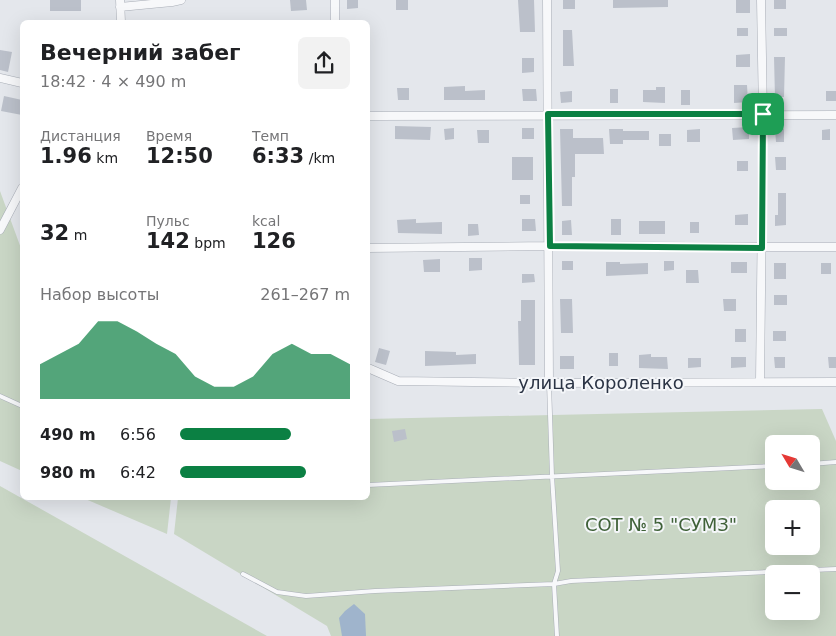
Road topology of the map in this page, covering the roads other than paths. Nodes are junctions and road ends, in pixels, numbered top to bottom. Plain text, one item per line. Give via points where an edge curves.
1 (181, 0) edge
2 (336, 0) edge
3 (547, 0) edge
4 (761, 0) edge
5 (120, 3) edge
6 (121, 20) edge
7 (335, 20) edge
8 (0, 78) edge
9 (20, 83) edge
10 (548, 114) junction
11 (763, 114) junction
12 (836, 115) edge
13 (370, 116) edge
14 (20, 192) edge
15 (0, 230) edge
16 (550, 246) junction
17 (836, 247) edge
18 (370, 248) edge
19 (762, 248) junction
20 (370, 369) edge
21 (760, 381) junction
22 (836, 382) edge
23 (549, 383) junction
24 (0, 396) edge
25 (20, 405) edge
26 (836, 462) edge
27 (820, 463) edge
28 (765, 466) edge
29 (552, 476) junction
30 (370, 485) edge
31 (836, 569) edge
32 (243, 574) dead end
33 (554, 584) junction
34 (558, 636) edge

1 - 5 street
2 - 7 street
3 - 10 street
4 - 11 street
5 - 6 street
8 - 9 street
10 - 11 street
10 - 13 street
10 - 16 street
11 - 12 street
11 - 19 street
14 - 15 street
16 - 18 street
16 - 19 street
16 - 23 street
17 - 19 street
19 - 21 street
20 - 23 street, улица Короленко via 398,381
21 - 22 street, улица Короленко
21 - 23 street, улица Короленко
23 - 29 lane
24 - 25 lane
26 - 27 lane
28 - 29 lane
29 - 30 lane
29 - 33 lane via 558,572
31 - 33 lane
32 - 33 lane via 277,592 306,596
33 - 34 lane

